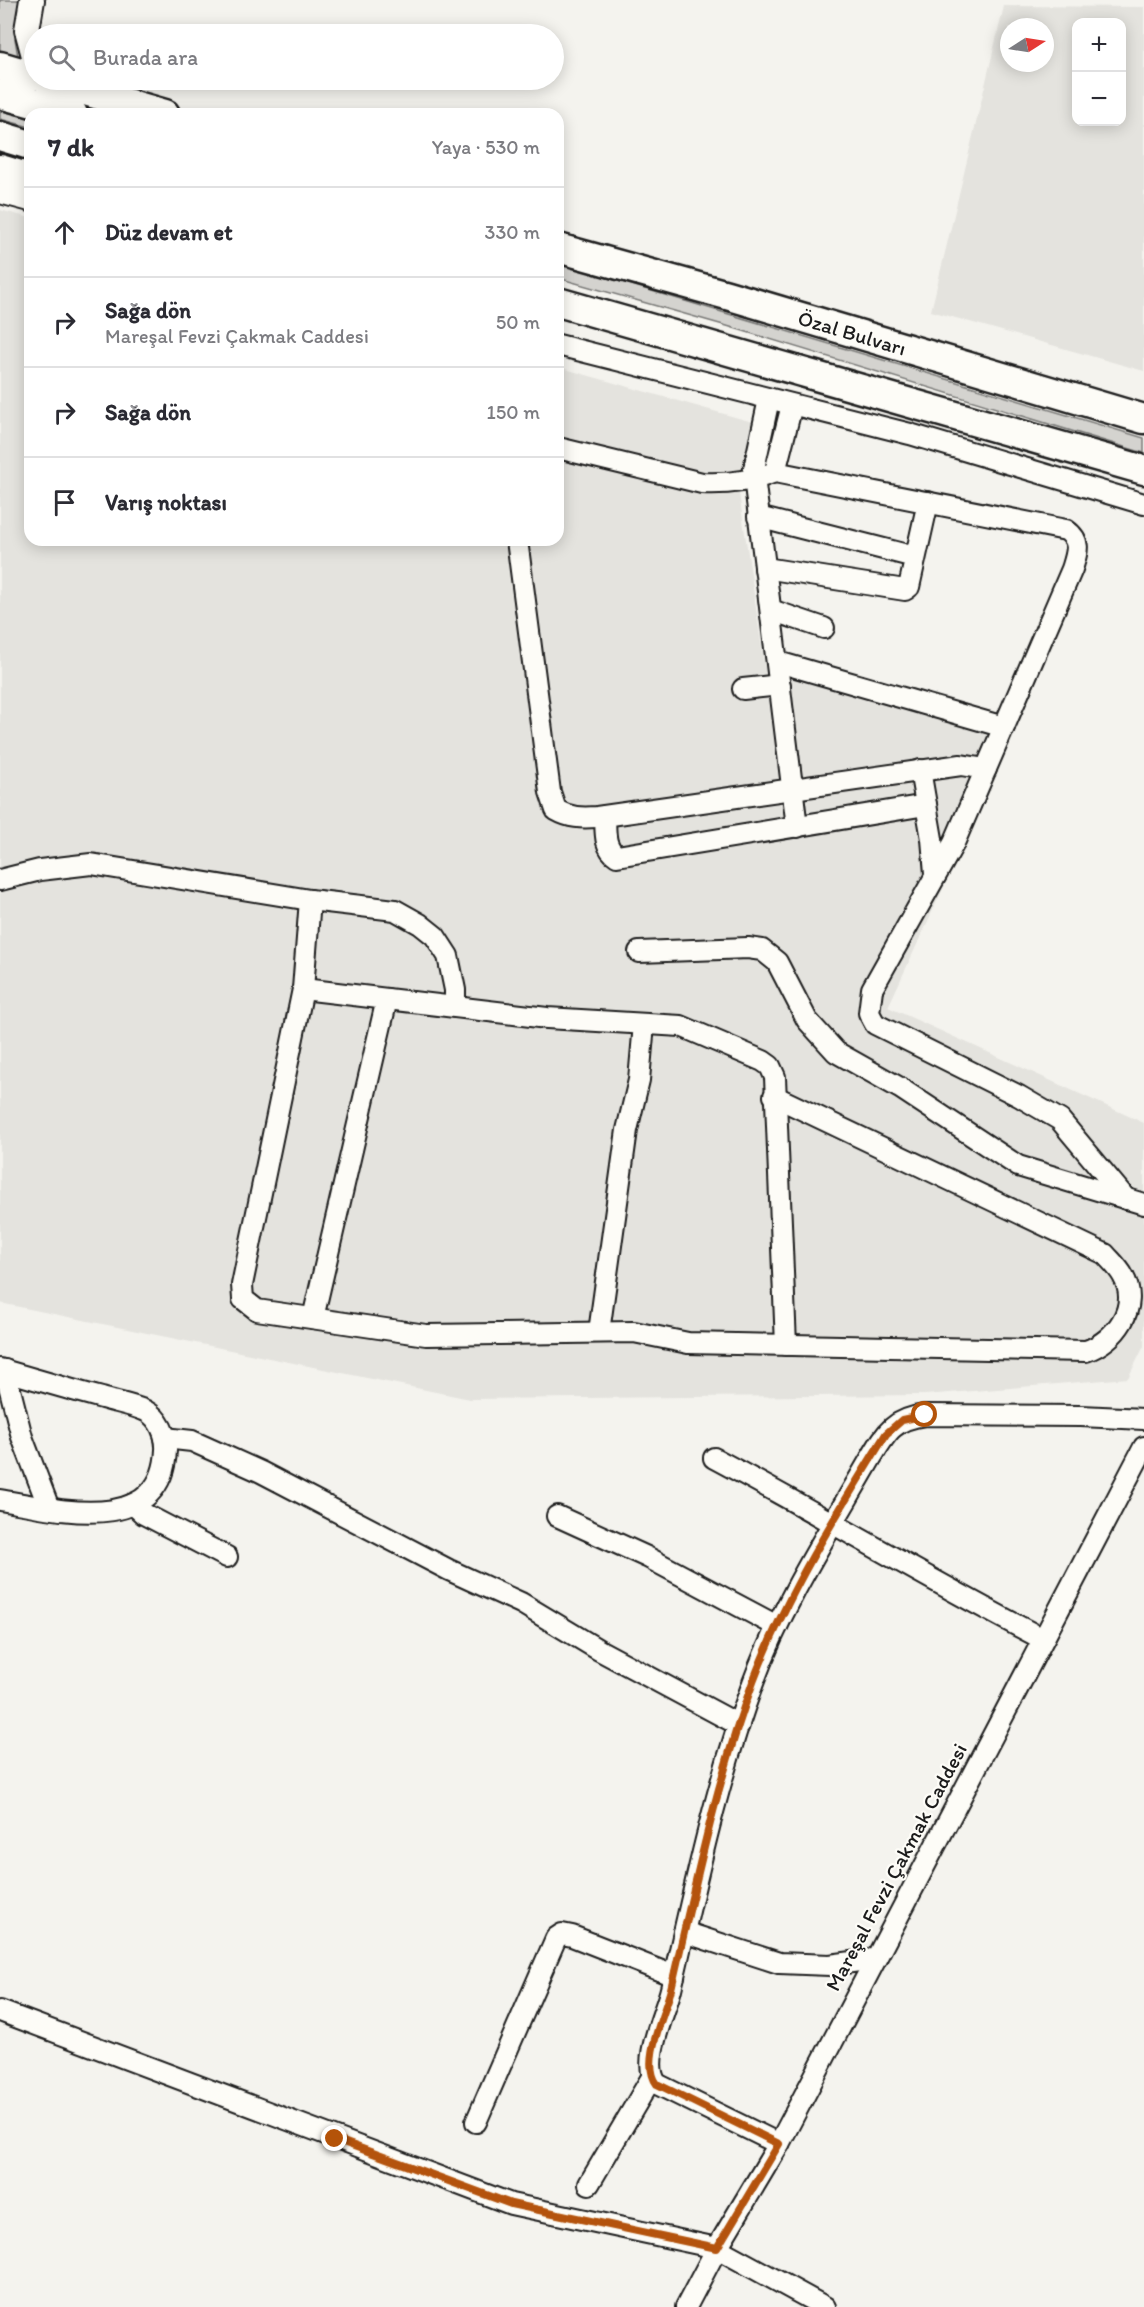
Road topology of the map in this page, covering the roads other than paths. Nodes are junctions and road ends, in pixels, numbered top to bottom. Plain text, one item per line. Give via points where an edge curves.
1 (32, 0) edge
2 (28, 24) edge
3 (0, 66) edge
4 (24, 73) edge
5 (83, 90) edge
6 (0, 94) edge
7 (50, 108) edge
8 (145, 108) edge
9 (0, 136) edge
10 (24, 143) edge
11 (0, 170) edge
12 (24, 176) edge
13 (0, 193) edge
14 (24, 199) edge
15 (564, 231) edge
16 (564, 251) edge
17 (727, 295) junction
18 (564, 304) edge
19 (564, 321) edge
20 (564, 347) edge
21 (709, 348) junction
22 (769, 399) junction
23 (792, 405) junction
24 (1144, 419) edge
25 (564, 449) edge
26 (1144, 470) edge
27 (775, 471) junction
28 (753, 478) junction
29 (928, 502) junction
30 (1144, 504) edge
31 (758, 517) junction
32 (518, 546) edge
33 (915, 557) junction
34 (765, 568) junction
35 (771, 610) junction
36 (824, 628) dead end
37 (778, 662) junction
38 (780, 685) junction
39 (744, 689) dead end
40 (1004, 726) junction
41 (986, 769) junction
42 (920, 770) junction
43 (792, 788) junction
44 (926, 805) junction
45 (605, 816) junction
46 (797, 827) junction
47 (935, 874) junction
48 (0, 880) edge
49 (310, 900) junction
50 (639, 952) dead end
51 (303, 990) junction
52 (387, 999) junction
53 (455, 1007) junction
54 (644, 1024) junction
55 (774, 1096) junction
56 (1135, 1202) edge
57 (313, 1318) junction
58 (599, 1332) junction
59 (786, 1345) junction
60 (3, 1369) edge
61 (1144, 1419) edge
62 (165, 1438) junction
63 (1144, 1447) edge
64 (714, 1458) dead end
65 (0, 1500) edge
66 (133, 1504) junction
67 (49, 1508) junction
68 (557, 1516) dead end
69 (834, 1522) junction
70 (227, 1557) dead end
71 (777, 1626) junction
72 (1043, 1639) junction
73 (739, 1725) junction
74 (684, 1932) junction
75 (874, 1959) junction
76 (674, 1976) junction
77 (0, 2011) edge
78 (652, 2077) junction
79 (476, 2122) dead end
80 (779, 2144) junction
81 (589, 2184) dead end
82 (717, 2248) junction
83 (686, 2307) edge
84 (825, 2307) edge

1 - 2 main road
3 - 4 highway
5 - 8 highway
6 - 7 highway
9 - 10 highway
11 - 12 highway
13 - 14 street
15 - 17 highway via 659,261
16 - 17 highway, Özal Bulvarı
17 - 24 highway, Özal Bulvarı
18 - 21 highway
19 - 21 highway via 668,347
20 - 22 street
21 - 26 highway
22 - 23 street
22 - 28 street
23 - 27 street
23 - 30 street via 932,440
25 - 28 street via 702,483
27 - 28 street
27 - 29 street
28 - 31 street
29 - 33 street
29 - 40 street via 1066,530 1077,542 1072,569
31 - 33 street
31 - 34 street
32 - 45 street via 553,802 556,810 568,817
33 - 34 street via 909,587 901,591
34 - 35 street
35 - 36 street
35 - 37 street
37 - 38 street
37 - 40 street
38 - 39 street
38 - 43 street
40 - 41 street
41 - 42 street via 961,765
41 - 47 street via 954,843
42 - 43 street
42 - 44 street
43 - 45 street
43 - 46 street
44 - 46 street
44 - 47 street
45 - 46 street via 607,844 610,852 617,855
47 - 56 street via 872,989 869,1013 875,1024 1060,1120
48 - 49 street via 91,864
49 - 51 street
49 - 53 street via 395,910 420,924 435,936 448,956
50 - 56 street via 762,950 777,962 807,1020 836,1052 900,1088 1018,1166
51 - 52 street
51 - 57 street via 242,1285 243,1299 257,1310
52 - 53 street
52 - 57 street
53 - 54 street
54 - 55 street via 681,1026 763,1061 775,1077
54 - 58 street via 639,1080 626,1141
55 - 59 street
55 - 59 street via 1105,1254 1123,1276 1129,1295 1126,1315 1112,1335 1086,1351
57 - 58 street via 426,1335
58 - 59 street via 634,1332 688,1343
60 - 62 street via 147,1412 158,1422
60 - 67 street via 22,1437
61 - 69 street via 925,1415 902,1420 886,1434
62 - 66 street via 165,1465 159,1479 152,1490
62 - 73 street via 192,1441 224,1454 521,1603 598,1650
63 - 72 street, Mareşal Fevzi Çakmak Caddesi
64 - 69 street
65 - 67 street
66 - 67 street via 101,1511
66 - 70 street via 144,1514
68 - 71 street via 647,1557
69 - 71 street
69 - 72 street via 960,1596
71 - 73 street
72 - 75 street, Mareşal Fevzi Çakmak Caddesi
73 - 74 street via 712,1811
74 - 75 street via 779,1963 830,1965
74 - 76 street
75 - 80 street, Mareşal Fevzi Çakmak Caddesi
76 - 78 street via 650,2062
76 - 79 street via 572,1936 556,1938
77 - 82 street via 511,2204
78 - 80 street via 657,2084
78 - 81 street
80 - 82 street, Mareşal Fevzi Çakmak Caddesi
82 - 83 street, Mareşal Fevzi Çakmak Caddesi
82 - 84 street

